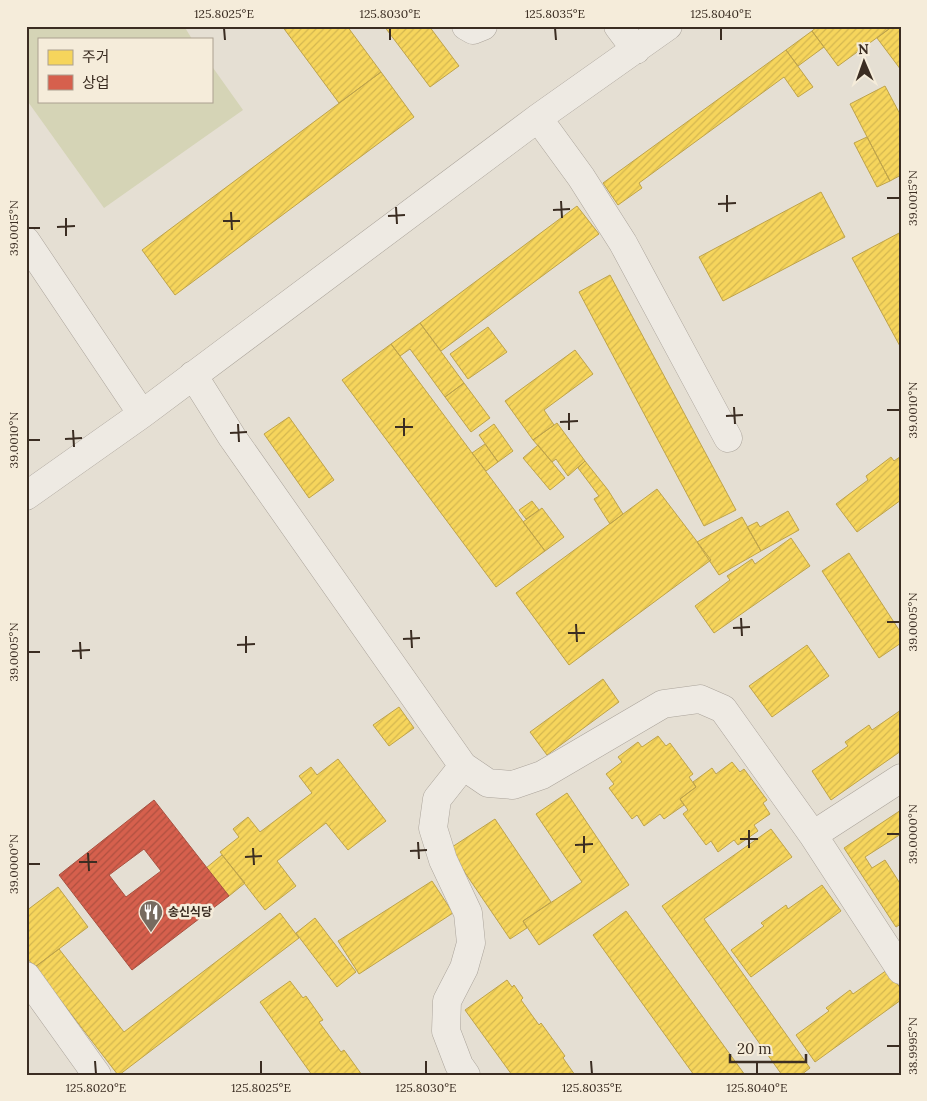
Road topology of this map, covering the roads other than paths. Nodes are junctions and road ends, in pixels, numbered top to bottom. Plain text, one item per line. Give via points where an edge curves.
1 (466, 26) edge
2 (483, 26) edge
3 (618, 26) edge
4 (668, 26) edge
5 (636, 50) junction
6 (538, 118) junction
7 (26, 241) edge
8 (193, 376) junction
9 (142, 414) junction
10 (728, 438) dead end
11 (26, 496) edge
12 (463, 766) junction
13 (901, 778) edge
14 (813, 835) junction
15 (901, 970) edge
16 (26, 976) edge
17 (97, 1075) edge
18 (466, 1075) edge

1 - 2 street via 473,30
3 - 5 street
4 - 5 street
5 - 6 street
6 - 8 street
6 - 10 street via 623,242
7 - 9 street
8 - 9 street
8 - 12 street via 232,437
9 - 11 street
12 - 14 street via 488,783 513,785 542,775 663,704 700,699 723,709
12 - 18 street via 437,799 434,828 443,860 468,913 470,943 464,968 447,1001 446,1032
13 - 14 street
14 - 15 street
16 - 17 street

